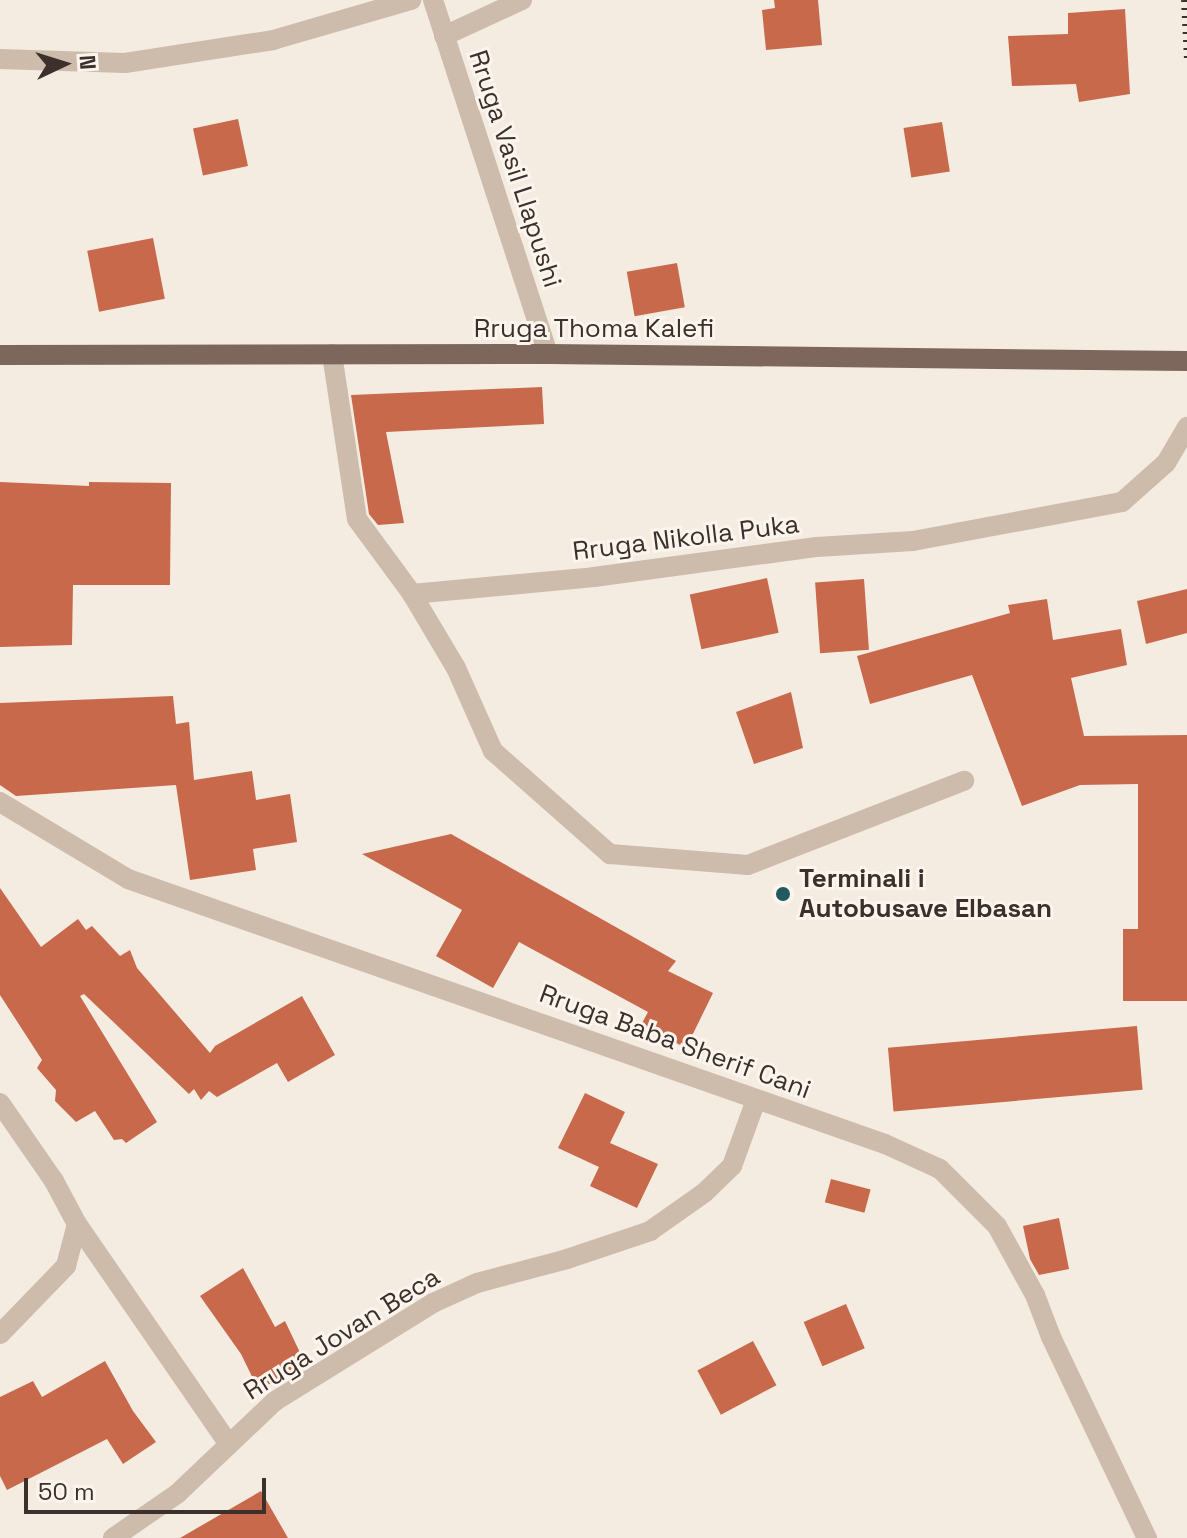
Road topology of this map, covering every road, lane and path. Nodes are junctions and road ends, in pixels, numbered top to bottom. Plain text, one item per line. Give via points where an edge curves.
1 (411, 0) edge
2 (433, 0) edge
3 (522, 0) edge
4 (444, 36) junction
5 (0, 59) edge
6 (332, 354) junction
7 (548, 354) junction
8 (0, 355) edge
9 (1187, 361) edge
10 (1187, 427) edge
11 (412, 594) junction
12 (964, 781) dead end
13 (0, 802) edge
14 (756, 1100) junction
15 (0, 1103) edge
16 (77, 1224) junction
17 (0, 1334) edge
18 (228, 1443) junction
19 (113, 1538) edge
20 (1147, 1538) edge

1 - 5 street via 273,40 125,63
2 - 4 street, Rruga Vasil Llapushi
3 - 4 street
4 - 7 street, Rruga Vasil Llapushi
6 - 7 main road, Rruga Thoma Kalefi
6 - 8 main road, Rruga Thoma Kalefi
6 - 11 street via 357,519
7 - 9 main road, Rruga Thoma Kalefi
10 - 11 street, Rruga Nikolla Puka via 1166,463 1122,502 913,541
11 - 12 street via 456,668 493,751 610,854 748,865
13 - 14 street, Rruga Baba Sherif Cani via 128,879
14 - 18 street, Rruga Jovan Beca via 732,1166 650,1231 477,1283 433,1303 275,1401
14 - 20 street, Rruga Baba Sherif Cani via 885,1144 940,1169 997,1226 1035,1295
15 - 16 street
16 - 17 street via 66,1266
16 - 18 street
18 - 19 street, Rruga Jovan Beca via 177,1494

